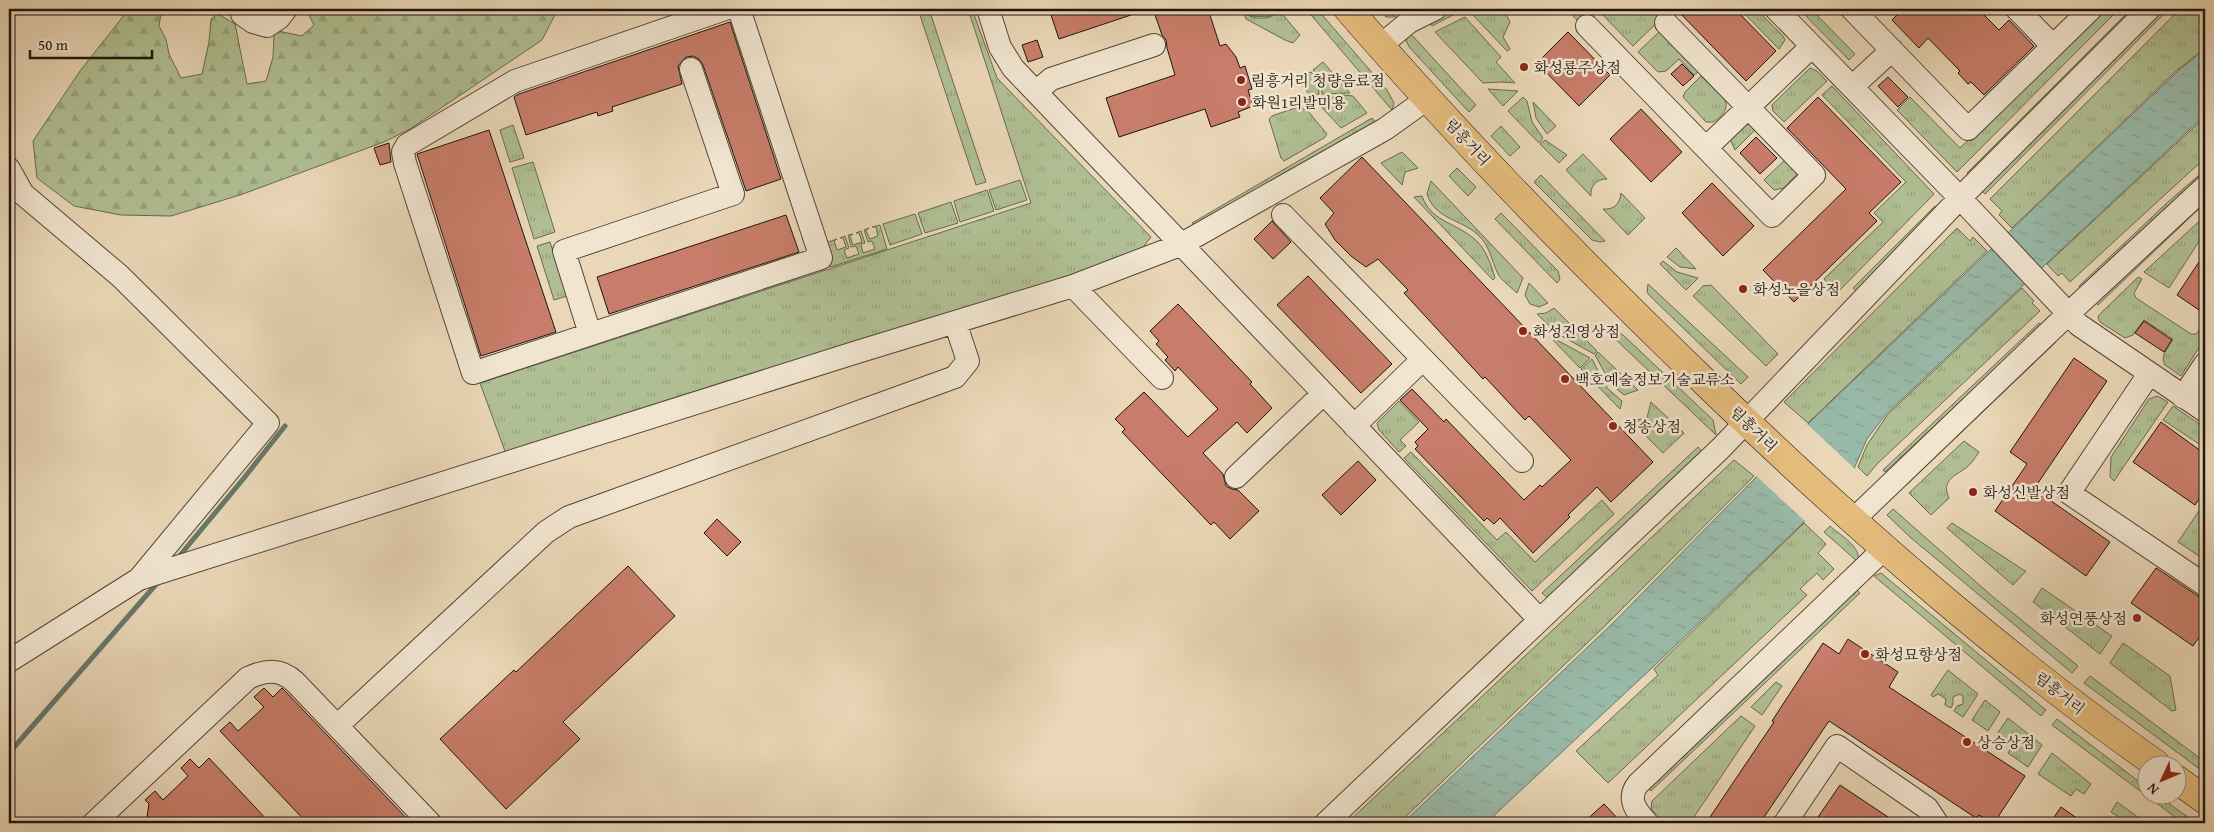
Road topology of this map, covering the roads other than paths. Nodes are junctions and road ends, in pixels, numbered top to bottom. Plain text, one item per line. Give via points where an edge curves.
1 (242, 9) edge
2 (286, 9) edge
3 (724, 9) edge
4 (739, 9) edge
5 (988, 9) edge
6 (1348, 9) edge
7 (1434, 9) edge
8 (1776, 9) edge
9 (1852, 9) edge
10 (2017, 9) edge
11 (2091, 9) edge
12 (2149, 9) edge
13 (1666, 23) dead end
14 (1587, 26) dead end
15 (1154, 44) dead end
16 (1380, 46) junction
17 (1812, 46) junction
18 (2053, 46) junction
19 (1892, 50) junction
20 (691, 69) dead end
21 (1852, 87) junction
22 (1036, 92) junction
23 (1427, 99) junction
24 (1748, 107) junction
25 (1706, 148) junction
26 (9, 169) edge
27 (2205, 187) edge
28 (1960, 198) junction
29 (1283, 216) dead end
30 (1180, 245) junction
31 (1073, 286) junction
32 (2068, 314) junction
33 (954, 322) junction
34 (590, 334) junction
35 (1423, 358) junction
36 (2205, 364) edge
37 (2150, 374) junction
38 (1162, 378) dead end
39 (1323, 394) junction
40 (2183, 397) junction
41 (2205, 411) edge
42 (1354, 426) junction
43 (1752, 428) junction
44 (1522, 460) dead end
45 (1236, 477) dead end
46 (1844, 512) junction
47 (1885, 548) junction
48 (145, 577) junction
49 (2205, 585) edge
50 (1539, 619) junction
51 (9, 660) edge
52 (337, 726) junction
53 (2142, 754) edge
54 (2186, 786) edge
55 (2205, 800) edge
56 (94, 823) edge
57 (430, 823) edge
58 (1326, 823) edge
59 (1647, 823) edge
60 (1785, 823) edge
61 (1937, 823) edge

1 - 2 street via 242,14 253,22 267,26
3 - 34 street via 515,81 407,145 403,152 473,372
4 - 34 street via 821,258
5 - 22 street via 1000,47 1013,68
6 - 16 main road, 림흥거리
7 - 16 street via 1409,22
8 - 17 street
9 - 19 street
10 - 18 street
11 - 18 street
12 - 28 street
13 - 24 street
14 - 25 street
15 - 22 street via 1050,79
16 - 23 main road, 림흥거리
17 - 21 street
17 - 24 street
18 - 19 street via 1968,129
19 - 21 street
20 - 34 street via 733,194 564,251
21 - 28 street
22 - 30 street
23 - 30 street via 1385,129
23 - 43 main road, 림흥거리 via 1625,305
24 - 25 street
24 - 25 street via 1814,175 1772,216
26 - 48 street via 23,194 120,276 268,423
27 - 32 street
28 - 32 street
28 - 43 street
29 - 35 street
30 - 31 street
30 - 39 street
31 - 33 street
31 - 38 street
32 - 37 street via 2087,332
32 - 46 street
33 - 48 street
33 - 52 street via 968,361 955,377 578,514 546,532
35 - 42 street
35 - 44 street
36 - 40 street
37 - 40 street
37 - 49 street via 2069,493
39 - 42 street
39 - 45 street
40 - 41 street
42 - 50 street
43 - 46 main road, 림흥거리
43 - 50 street via 1720,448
46 - 47 main road, 림흥거리
47 - 53 main road, 림흥거리 via 2062,696
47 - 59 street via 1638,784 1632,797 1633,804
48 - 51 street
50 - 58 street
52 - 56 street via 288,676 259,672 248,678
52 - 57 street
54 - 55 main road
60 - 61 street via 1837,746 1927,808

